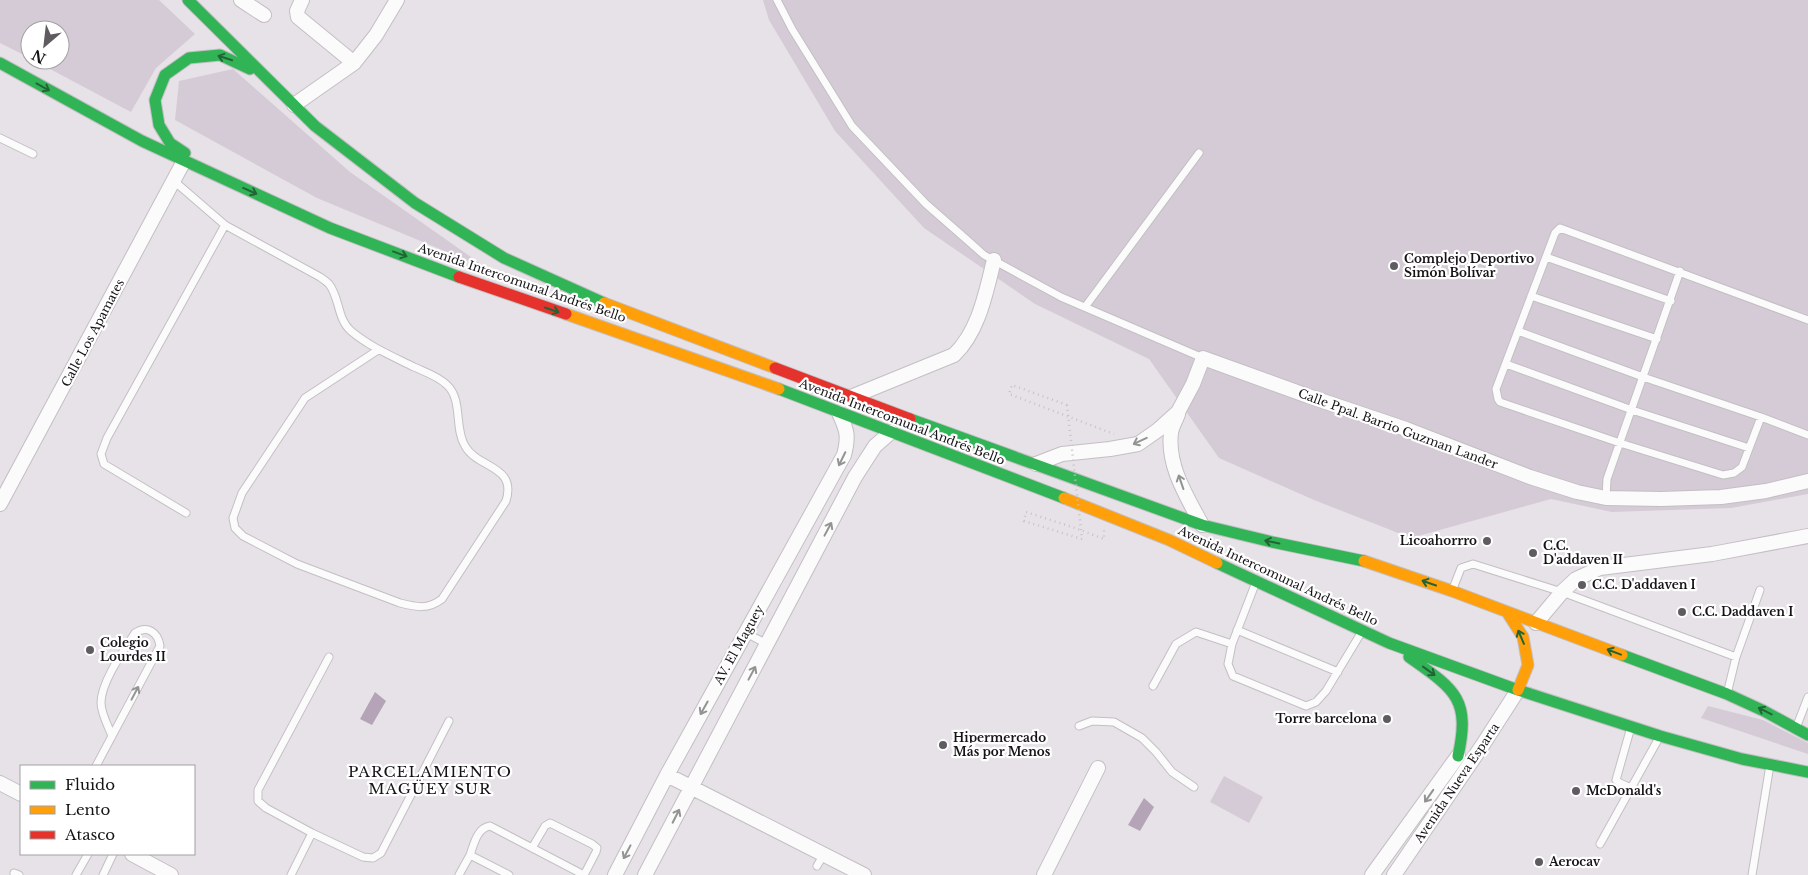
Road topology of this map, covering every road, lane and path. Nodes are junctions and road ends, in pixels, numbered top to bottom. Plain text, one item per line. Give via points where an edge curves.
1 (188, 0) edge
2 (241, 0) edge
3 (302, 0) edge
4 (396, 0) edge
5 (777, 0) edge
6 (264, 15) dead end
7 (0, 63) edge
8 (354, 64) junction
9 (269, 80) junction
10 (294, 105) junction
11 (0, 138) edge
12 (1200, 153) dead end
13 (33, 154) dead end
14 (184, 160) junction
15 (218, 176) junction
16 (174, 181) junction
17 (226, 225) junction
18 (1546, 257) junction
19 (994, 260) junction
20 (1680, 271) junction
21 (1531, 296) junction
22 (1671, 301) junction
23 (1085, 307) junction
24 (1808, 320) edge
25 (1518, 331) junction
26 (1657, 339) junction
27 (378, 350) junction
28 (1202, 358) junction
29 (1506, 364) junction
30 (1643, 377) junction
31 (851, 397) junction
32 (1632, 410) junction
33 (1178, 412) junction
34 (839, 413) junction
35 (1761, 417) junction
36 (891, 432) junction
37 (1808, 436) edge
38 (1620, 443) junction
39 (1138, 444) junction
40 (1749, 448) junction
41 (1036, 464) junction
42 (1808, 481) edge
43 (1606, 498) junction
44 (0, 504) edge
45 (186, 513) dead end
46 (1104, 513) junction
47 (1202, 525) junction
48 (1808, 536) edge
49 (1256, 582) junction
50 (1760, 590) dead end
51 (1452, 591) junction
52 (1562, 592) junction
53 (1507, 612) junction
54 (1536, 623) junction
55 (1237, 630) junction
56 (1363, 630) junction
57 (746, 633) junction
58 (1389, 643) junction
59 (766, 644) junction
60 (1232, 644) junction
61 (329, 657) dead end
62 (1736, 657) junction
63 (1338, 672) junction
64 (1153, 686) dead end
65 (1518, 690) junction
66 (1726, 694) junction
67 (1808, 697) edge
68 (449, 721) dead end
69 (1079, 726) dead end
70 (1631, 727) junction
71 (1796, 728) junction
72 (1808, 735) edge
73 (112, 736) junction
74 (1660, 736) junction
75 (1458, 756) junction
76 (1470, 764) junction
77 (97, 765) edge
78 (1770, 765) junction
79 (1098, 768) dead end
80 (1808, 772) edge
81 (667, 774) junction
82 (0, 783) edge
83 (691, 787) junction
84 (1194, 787) dead end
85 (1631, 788) junction
86 (20, 793) edge
87 (312, 833) junction
88 (1600, 844) dead end
89 (532, 848) junction
90 (470, 854) junction
91 (87, 855) edge
92 (113, 855) edge
93 (134, 855) edge
94 (498, 872) edge
95 (859, 874) edge
96 (76, 875) edge
97 (103, 875) edge
98 (171, 875) edge
99 (291, 875) edge
100 (459, 875) edge
101 (510, 875) edge
102 (584, 875) edge
103 (615, 875) edge
104 (645, 875) edge
105 (1044, 875) edge
106 (1372, 875) edge
107 (1394, 875) edge
108 (1752, 875) edge

1 - 9 main road, Avenida Intercomunal Andrés Bello
2 - 6 street
3 - 8 street via 297,10 298,17
4 - 8 street
5 - 19 lane via 852,126 926,204
7 -> 14 main road, Avenida Intercomunal Andrés Bello via 142,141
8 - 10 street
9 - 10 main road, Avenida Intercomunal Andrés Bello
9 -> 15 main road via 220,56 189,58 165,75 155,100 159,125 170,143
10 - 31 main road, Avenida Intercomunal Andrés Bello via 315,126 415,203 504,258 600,302
11 - 13 lane
12 - 23 lane
14 - 15 main road, Avenida Intercomunal Andrés Bello
14 - 16 street, Calle Los Apamates
15 -> 34 main road, Avenida Intercomunal Andrés Bello via 330,228
16 - 17 lane
16 - 44 street, Calle Los Apamates
17 - 27 lane via 329,284 343,322
17 - 45 lane via 100,454 104,464
18 - 20 lane via 1560,228
18 - 21 lane
18 - 22 lane
19 - 23 lane
19 - 31 street via 986,294 964,345 954,355
20 - 22 lane
20 - 24 lane
21 - 25 lane
21 - 26 lane
22 - 26 lane
23 - 28 lane
25 - 29 lane
25 - 30 lane
26 - 30 lane
27 - 27 lane via 449,386 465,446 472,455 504,476 508,483 506,500 442,599 426,608 400,603 297,564 243,536 235,528 233,518 242,493 305,398
28 - 33 street
28 - 43 street, Calle Ppal. Barrio Guzman Lander via 1406,429 1530,477
29 - 32 lane
29 - 38 lane via 1496,389 1500,402
30 - 32 lane
30 - 35 lane
31 - 41 main road, Avenida Intercomunal Andrés Bello
32 - 38 lane
32 - 40 lane
33 -> 39 street
47 -> 33 street via 1182,488 1171,452 1171,431
34 - 36 main road, Avenida Intercomunal Andrés Bello
34 -> 57 street, AV. El Maguey via 847,430 844,455
35 - 37 lane
35 - 40 lane
36 - 46 main road, Avenida Intercomunal Andrés Bello
59 -> 36 street, AV. El Maguey via 856,477 875,446
38 - 40 lane via 1723,475 1742,467
38 - 43 lane via 1607,479
39 - 41 street via 1062,454
39 - 46 path, bridge via 1060,413 1008,394 1012,385 1067,405 1082,539 1024,520 1026,512 1072,527 1104,539
41 - 47 main road, Avenida Intercomunal Andrés Bello
42 - 43 street, Calle Ppal. Barrio Guzman Lander via 1721,497
46 - 49 main road, Avenida Intercomunal Andrés Bello
51 -> 47 main road, Avenida Intercomunal Andrés Bello via 1376,564
48 - 52 street via 1712,554 1600,568 1576,579
49 - 55 lane
49 - 56 main road, Avenida Intercomunal Andrés Bello
50 - 62 lane
51 - 52 lane via 1461,568 1473,564
51 - 53 main road, Avenida Intercomunal Andrés Bello
52 - 54 street
52 - 62 lane
53 - 54 main road, Avenida Intercomunal Andrés Bello
65 -> 53 main road via 1528,665 1523,637
66 -> 54 main road, Avenida Intercomunal Andrés Bello
55 - 60 lane
55 - 63 lane
56 - 58 main road, Avenida Intercomunal Andrés Bello
56 - 63 lane
57 - 59 lane
57 -> 81 street, AV. El Maguey
58 - 65 main road, Avenida Intercomunal Andrés Bello
58 -> 75 main road via 1448,685 1461,704 1463,726
83 -> 59 street, AV. El Maguey
60 - 63 lane via 1228,664 1233,676 1306,706 1316,702
60 - 64 lane via 1196,632 1176,644
61 - 87 lane via 258,790 258,801 266,808
62 - 66 lane
65 - 70 main road, Avenida Intercomunal Andrés Bello
65 - 76 street, Avenida Nueva Esparta
71 -> 66 main road, Avenida Intercomunal Andrés Bello
67 - 71 lane
68 - 87 lane via 382,852 373,858 363,858
69 - 84 lane via 1092,721 1114,722 1142,738 1172,772
70 - 74 main road, Avenida Intercomunal Andrés Bello
70 - 85 lane via 1616,780
71 - 72 main road, Avenida Intercomunal Andrés Bello
73 -> 73 lane via 160,646 156,634 149,629 135,633 106,682 101,702
73 - 77 lane
74 - 78 main road, Avenida Intercomunal Andrés Bello
74 - 85 lane
75 - 76 lane
75 -> 106 street, Avenida Nueva Esparta
76 - 107 street, Avenida Nueva Esparta
78 - 80 main road, Avenida Intercomunal Andrés Bello
78 - 108 lane
79 - 105 street
81 - 83 street
81 -> 103 street, AV. El Maguey
82 - 86 street
83 - 95 street via 820,860
104 -> 83 street, AV. El Maguey
85 - 88 lane
87 - 99 lane
89 - 90 lane via 490,826 479,833
89 - 102 lane
89 - 102 lane via 550,823 592,844 597,848 596,852
90 - 94 lane
90 - 100 lane
91 - 96 lane
92 - 97 lane
93 - 98 street
94 - 101 lane

